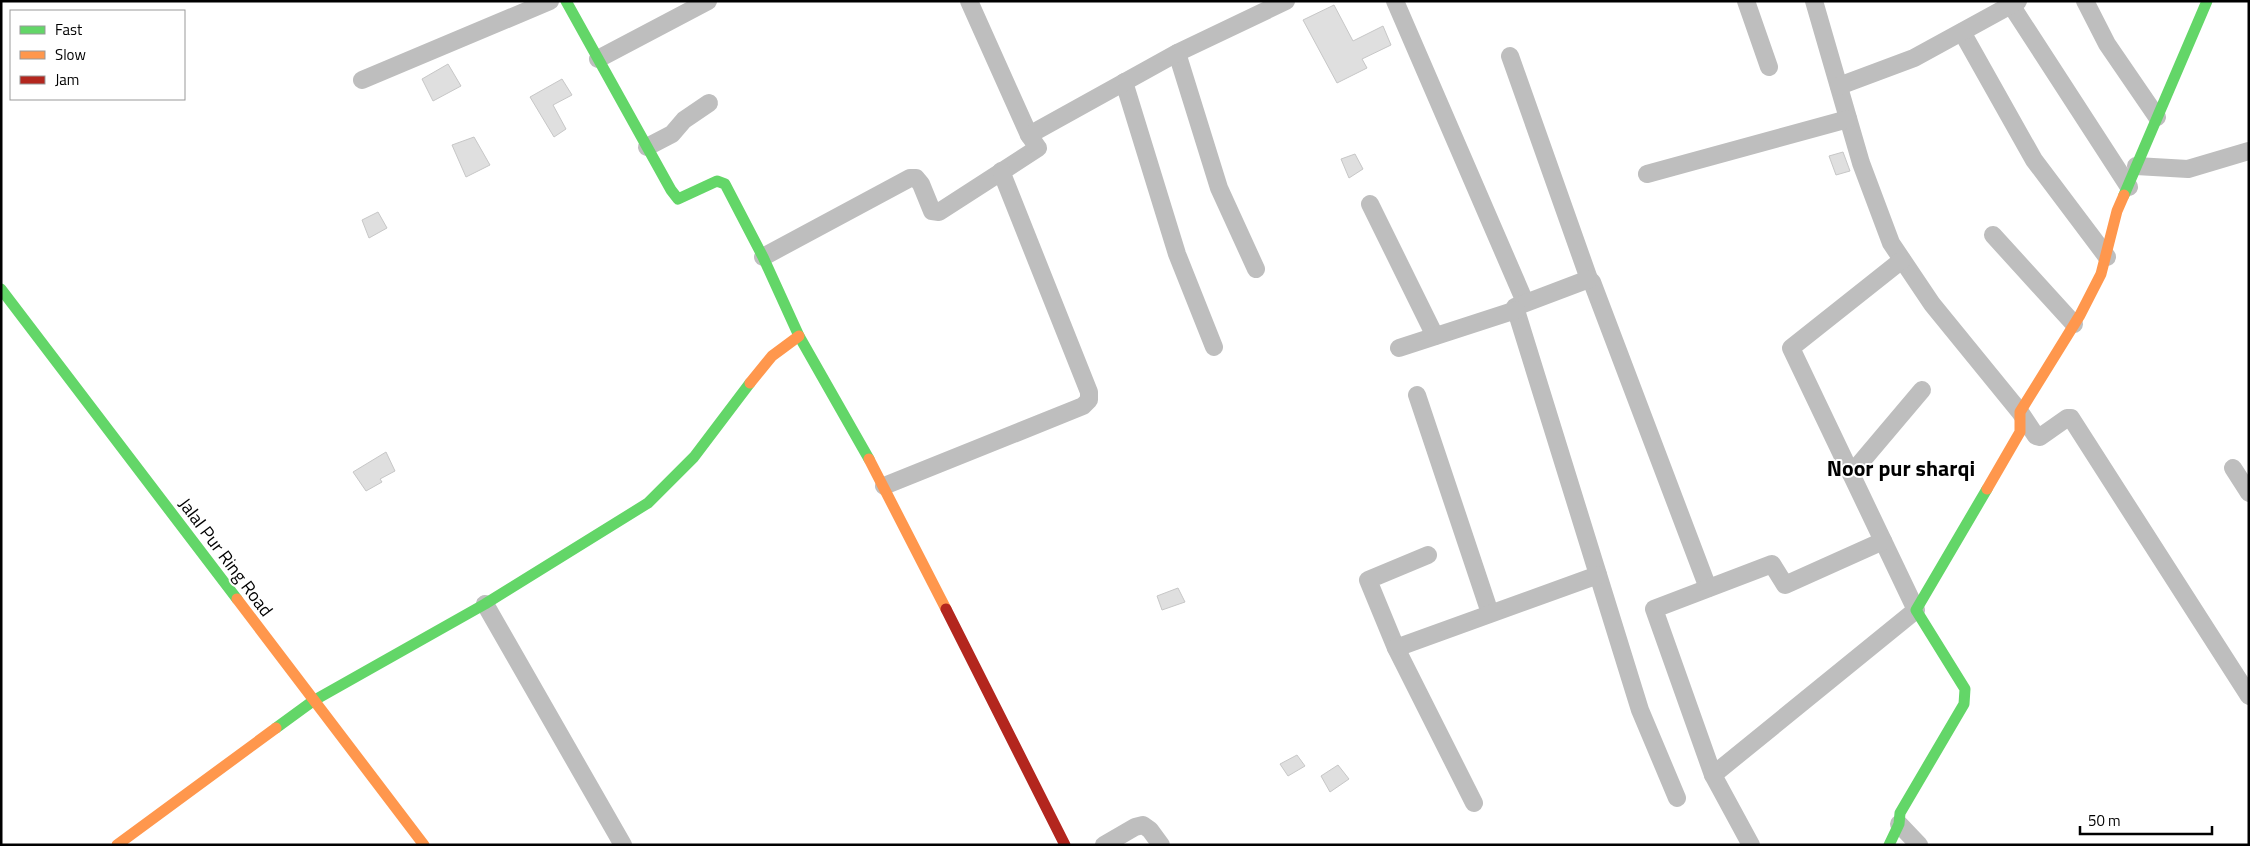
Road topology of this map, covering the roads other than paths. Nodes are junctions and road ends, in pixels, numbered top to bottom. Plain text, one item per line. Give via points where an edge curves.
1 (550, 1) edge
2 (566, 1) edge
3 (708, 1) edge
4 (968, 1) edge
5 (1286, 1) edge
6 (1395, 1) edge
7 (1746, 1) edge
8 (1814, 1) edge
9 (2085, 1) edge
10 (2206, 1) edge
11 (2014, 3) edge
12 (1962, 32) junction
13 (1177, 53) junction
14 (1510, 56) dead end
15 (598, 59) junction
16 (1769, 67) dead end
17 (362, 80) dead end
18 (1124, 82) junction
19 (1838, 86) junction
20 (709, 103) dead end
21 (2157, 117) junction
22 (1848, 119) junction
23 (1029, 135) junction
24 (647, 147) junction
25 (2249, 151) edge
26 (2136, 166) junction
27 (1001, 171) junction
28 (1647, 174) dead end
29 (2129, 187) junction
30 (1370, 204) dead end
31 (1993, 235) dead end
32 (763, 257) junction
33 (2107, 257) junction
34 (1902, 260) junction
35 (1256, 269) dead end
36 (1589, 279) junction
37 (1, 290) edge
38 (1521, 306) junction
39 (2074, 324) junction
40 (798, 336) junction
41 (1435, 336) junction
42 (1214, 347) dead end
43 (1399, 348) dead end
44 (1922, 390) dead end
45 (1417, 395) dead end
46 (2020, 412) junction
47 (2233, 468) dead end
48 (1851, 474) junction
49 (884, 486) junction
50 (2249, 493) edge
51 (1882, 541) junction
52 (1428, 555) dead end
53 (1598, 575) junction
54 (1708, 588) junction
55 (485, 604) junction
56 (1916, 610) junction
57 (1490, 613) junction
58 (1396, 648) junction
59 (2249, 696) edge
60 (313, 701) junction
61 (1713, 775) junction
62 (1677, 798) dead end
63 (1474, 803) dead end
64 (1899, 824) junction
65 (118, 845) edge
66 (424, 845) edge
67 (623, 845) edge
68 (1065, 845) edge
69 (1104, 845) edge
70 (1161, 845) edge
71 (1751, 845) edge
72 (1889, 845) edge
73 (1919, 845) edge

1 - 17 street
2 - 15 street
3 - 15 street
4 - 23 street
5 - 13 street
6 - 38 street
7 - 16 street
8 - 19 street
9 - 21 street via 2107,44
10 - 21 street
11 - 12 street
11 - 29 street
12 - 19 street via 1914,58
12 - 33 street via 2034,160
13 - 18 street
13 - 35 street via 1219,188
14 - 36 street
15 - 24 street
18 - 23 street
18 - 42 street via 1177,254
19 - 22 street
20 - 24 street via 684,120 672,134
21 - 26 street
22 - 28 street
22 - 34 street via 1891,243
23 - 27 street via 1038,148
24 - 32 street via 678,199 717,181 725,184
25 - 26 street via 2188,169
26 - 29 street
27 - 32 street via 935,213 916,178 910,178
27 - 49 street via 1089,392 1089,400 1083,406
29 - 33 street via 2118,211
30 - 41 street
31 - 39 street
32 - 40 street
33 - 39 street via 2102,274
34 - 46 street via 1932,304
34 - 48 street via 1790,348
36 - 38 street
36 - 54 street
37 - 60 street, Jalal Pur Ring Road
38 - 41 street
38 - 53 street
39 - 46 street
40 - 49 street
40 - 55 street via 772,356 694,457 648,503
41 - 43 street
44 - 48 street
45 - 57 street
46 - 56 street via 2020,432
46 - 59 street via 2038,437 2071,418
47 - 50 street
48 - 51 street
49 - 68 street
51 - 54 street via 1785,585 1772,564
51 - 56 street
52 - 58 street via 1368,580
53 - 57 street
53 - 62 street via 1640,710
54 - 61 street via 1654,609
55 - 60 street
55 - 67 street
56 - 61 street
56 - 64 street via 1965,689 1966,697 1900,813
57 - 58 street
58 - 63 street
60 - 65 street
60 - 66 street, Jalal Pur Ring Road
61 - 71 street
64 - 72 street
64 - 73 street
69 - 70 street via 1134,827 1143,826

